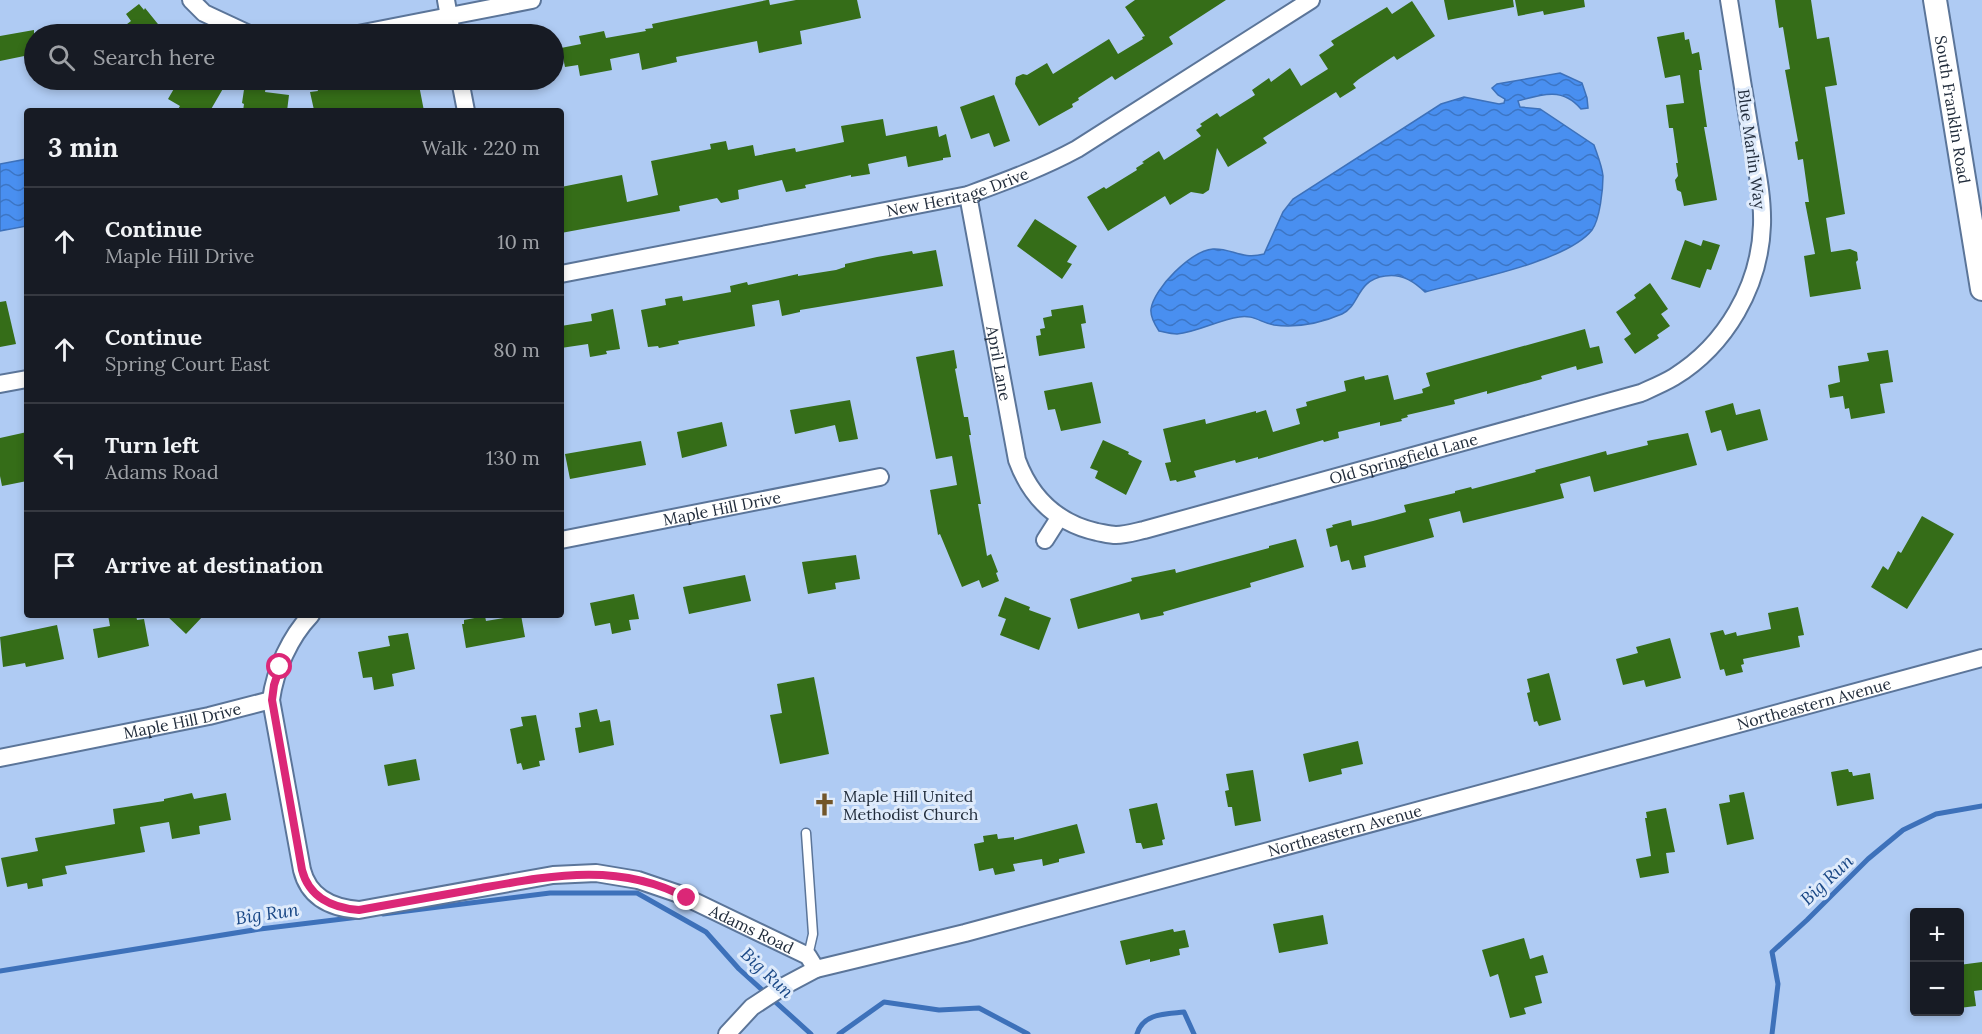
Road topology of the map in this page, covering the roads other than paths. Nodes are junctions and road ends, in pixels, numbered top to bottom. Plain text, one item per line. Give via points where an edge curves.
1 (191, 0) edge
2 (532, 0) edge
3 (1311, 0) edge
4 (1729, 0) edge
5 (1935, 0) edge
6 (448, 8) edge
7 (228, 24) edge
8 (393, 24) edge
9 (450, 24) edge
10 (462, 90) edge
11 (465, 108) edge
12 (968, 195) junction
13 (564, 273) edge
14 (1982, 289) edge
15 (1727, 326) joint
16 (24, 380) edge
17 (0, 384) edge
18 (880, 477) dead end
19 (1059, 518) junction
20 (564, 539) edge
21 (1045, 540) dead end
22 (309, 618) edge
23 (1982, 658) edge
24 (272, 700) junction
25 (0, 758) edge
26 (806, 833) dead end
27 (812, 963) junction
28 (727, 1034) edge

1 - 7 street via 204,13
2 - 6 street
3 - 12 street, New Heritage Drive via 1077,149 1048,165
4 - 15 street, Blue Marlin Way via 1762,224 1758,260 1747,295
5 - 14 main road, South Franklin Road
6 - 8 street
6 - 9 street
10 - 11 street
12 - 13 street, New Heritage Drive
12 - 19 street, April Lane via 1017,460 1038,497
15 - 19 street, Old Springfield Lane via 1702,355 1675,377 1641,393 1144,530 1114,535 1084,529
16 - 17 street
18 - 20 street, Maple Hill Drive
19 - 21 street
22 - 24 street via 282,663
23 - 27 street, Northeastern Avenue via 965,933
24 - 25 street, Maple Hill Drive
24 - 27 street, Adams Road via 303,875 315,894 330,905 359,910 553,875 596,873 639,880 679,894
26 - 27 lane
27 - 28 street, Northeastern Avenue via 752,1006

